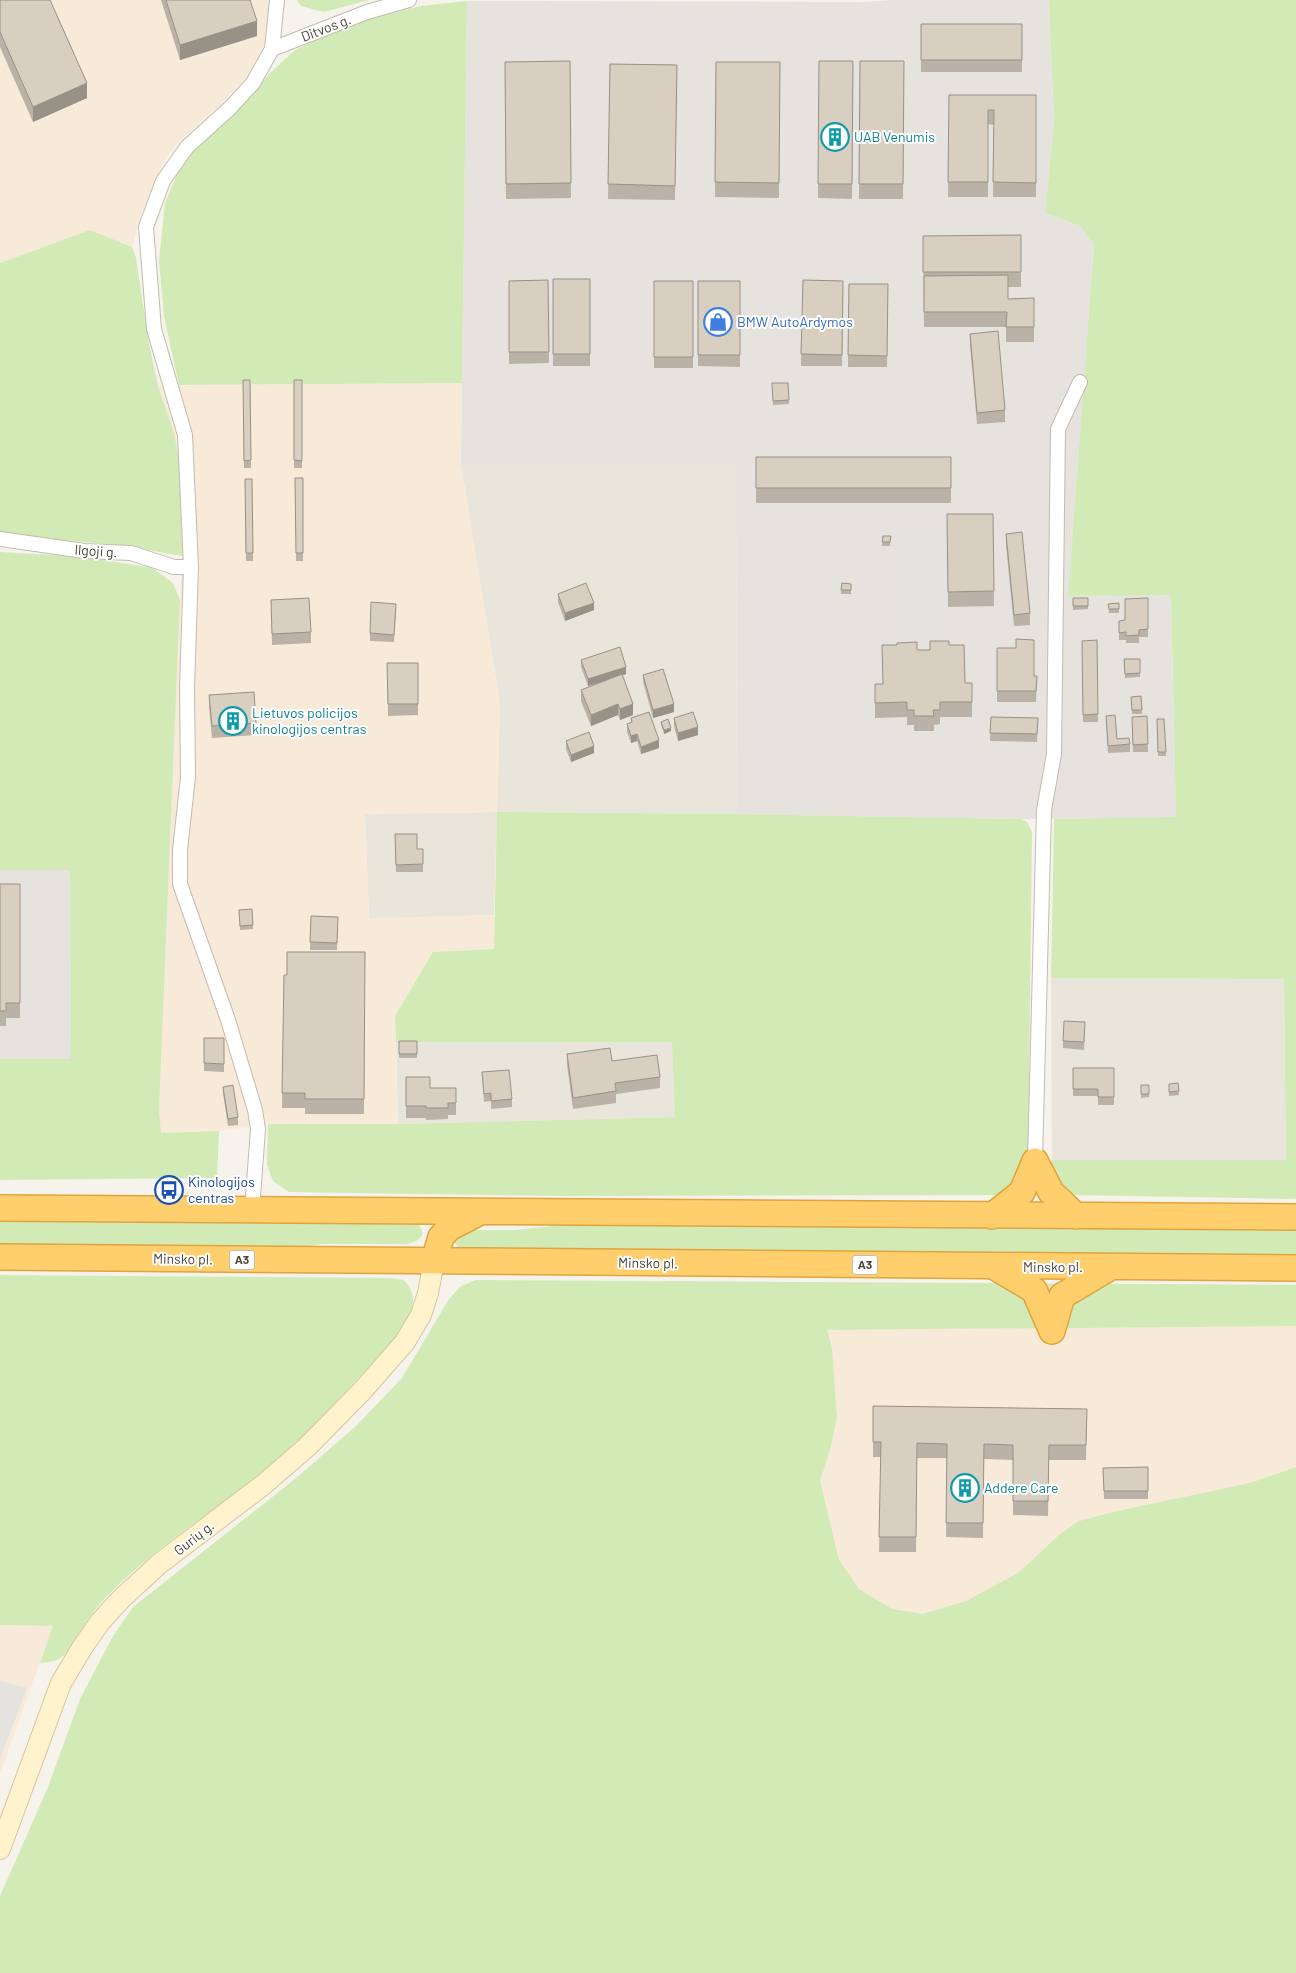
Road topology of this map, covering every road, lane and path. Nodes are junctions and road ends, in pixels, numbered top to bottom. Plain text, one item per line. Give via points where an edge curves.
1 (277, 0) edge
2 (409, 0) edge
3 (272, 48) junction
4 (1080, 382) dead end
5 (0, 539) edge
6 (190, 567) junction
7 (1036, 1161) junction
8 (0, 1208) edge
9 (252, 1210) junction
10 (482, 1210) junction
11 (992, 1216) junction
12 (1076, 1216) junction
13 (1296, 1217) edge
14 (0, 1257) edge
15 (434, 1261) junction
16 (993, 1266) junction
17 (1110, 1267) junction
18 (1296, 1268) edge
19 (0, 1849) edge

1 - 3 street
2 - 3 street, Ditvos g. via 367,12
3 - 6 street via 253,83 186,147 163,181 146,227 154,329 185,435
4 - 7 street via 1058,429 1054,754 1044,810
5 - 6 street, Ilgoji g. via 84,551 131,553 174,567
6 - 9 street via 188,777 180,850 180,884 256,1110 258,1129
7 - 11 highway via 1022,1192
7 - 12 highway via 1051,1192
8 - 9 highway
9 - 10 highway
10 - 11 highway
10 - 15 highway via 449,1228 441,1237
11 - 12 highway
12 - 13 highway
14 - 15 highway, Minsko pl. / A3
15 - 16 highway, Minsko pl. / A3
15 - 19 street, Gurių g. via 421,1315 405,1342 363,1390 307,1448 160,1564 120,1599 100,1622 61,1683
16 - 17 highway, Minsko pl. / A3
16 - 17 highway via 1034,1290 1052,1331 1062,1296
17 - 18 highway, Minsko pl. / A3

